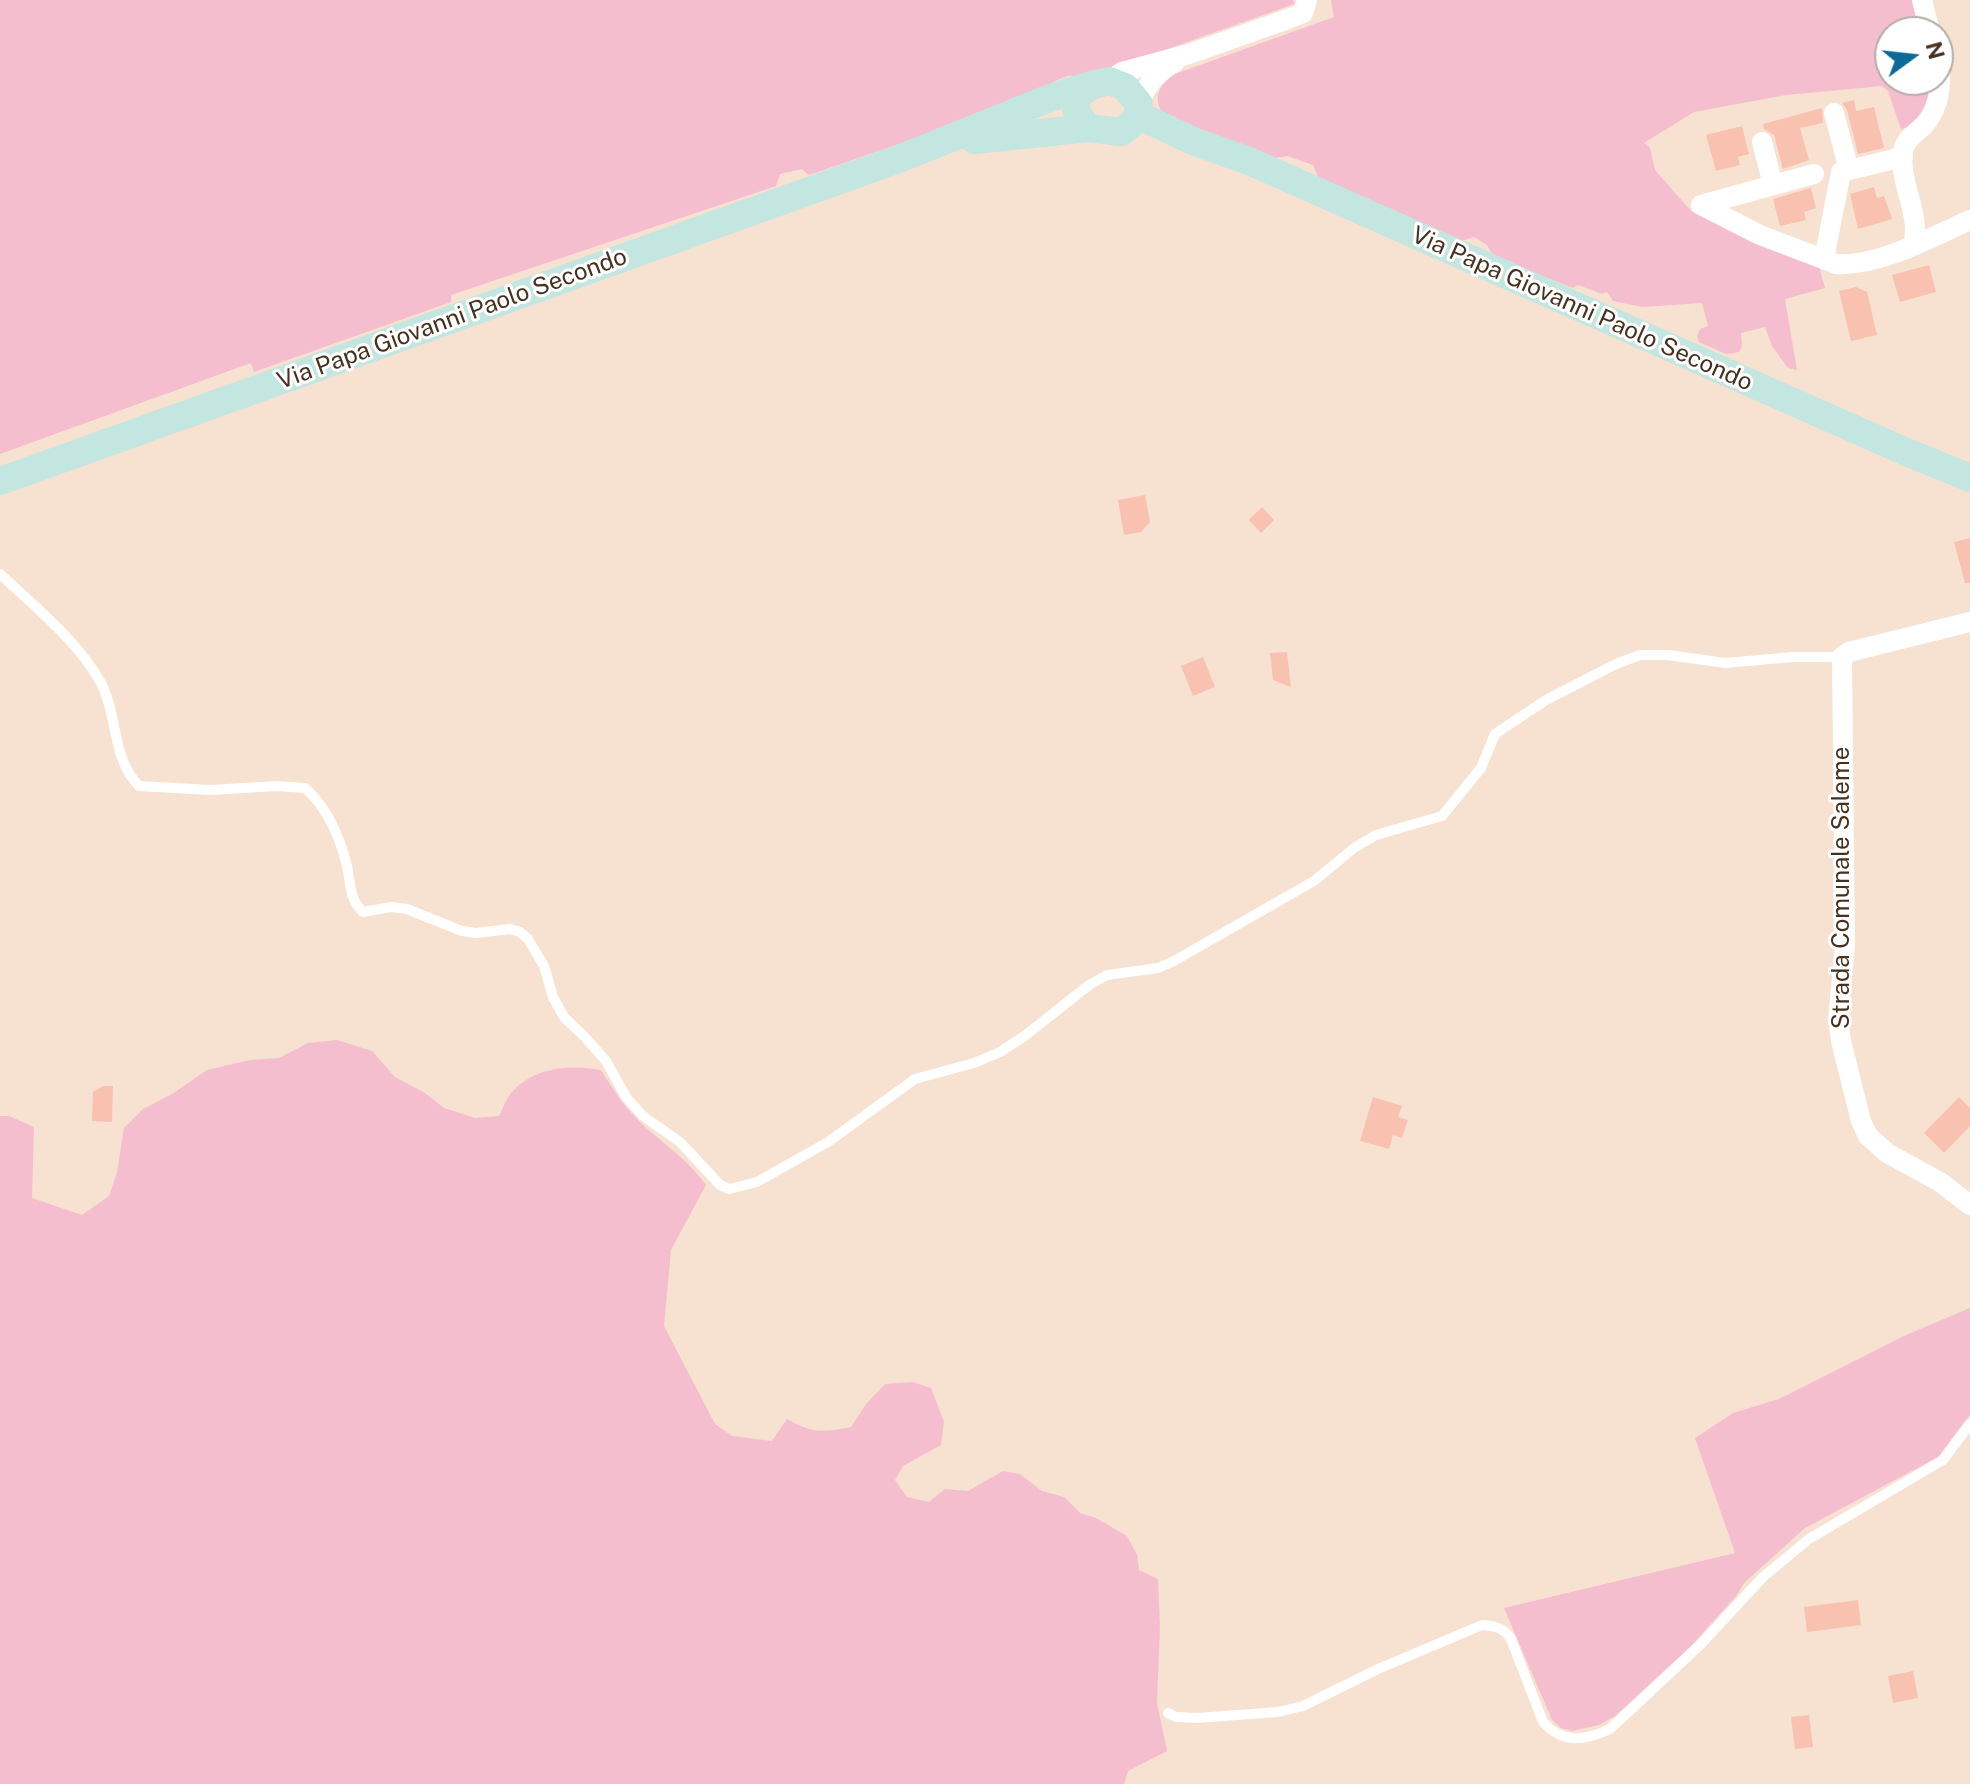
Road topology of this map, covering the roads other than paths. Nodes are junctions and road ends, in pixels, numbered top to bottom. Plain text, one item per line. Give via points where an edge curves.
1 (1307, 0) edge
2 (1189, 54) junction
3 (1102, 82) junction
4 (1939, 96) edge
5 (1834, 113) dead end
6 (1133, 117) junction
7 (1089, 128) junction
8 (1762, 142) dead end
9 (904, 157) junction
10 (1903, 157) junction
11 (1849, 170) junction
12 (1814, 174) dead end
13 (1773, 185) junction
14 (1970, 220) edge
15 (1914, 246) junction
16 (1824, 259) junction
17 (1970, 478) edge
18 (0, 481) edge
19 (0, 574) edge
20 (1970, 622) edge
21 (1842, 657) junction
22 (1970, 1205) edge
23 (1970, 1424) edge
24 (1168, 1713) dead end

1 - 2 street via 1303,13
2 - 3 street
2 - 6 street via 1148,84
3 - 6 main road via 1125,87
3 - 7 main road via 1083,90 1076,100 1076,110
3 - 9 main road
4 - 10 street via 1926,124 1908,139
5 - 11 street
6 - 7 main road
6 - 17 main road, Via Papa Giovanni Paolo Secondo via 1249,161
7 - 9 main road via 979,139
8 - 13 street
9 - 18 main road, Via Papa Giovanni Paolo Secondo
10 - 11 street
10 - 15 street
11 - 16 street via 1841,172
12 - 13 street
13 - 16 street via 1701,205
14 - 15 street
15 - 16 street via 1848,265
19 - 21 lane via 89,664 109,705 123,761 139,786 305,788 326,813 343,851 354,903 363,912 407,909 462,931 520,932 544,966 564,1017 606,1061 626,1097 729,1189 757,1182 828,1142 915,1079 1000,1052 1107,975 1174,961 1314,881 1376,835 1442,816 1481,768 1495,734 1616,664 1640,655 1725,663
20 - 21 street
21 - 22 street, Strada Comunale Saleme via 1841,1041 1868,1136
23 - 24 lane via 1943,1460 1797,1548 1600,1734 1567,1740 1552,1732 1543,1722 1511,1639 1495,1626 1482,1625 1303,1706 1197,1718

